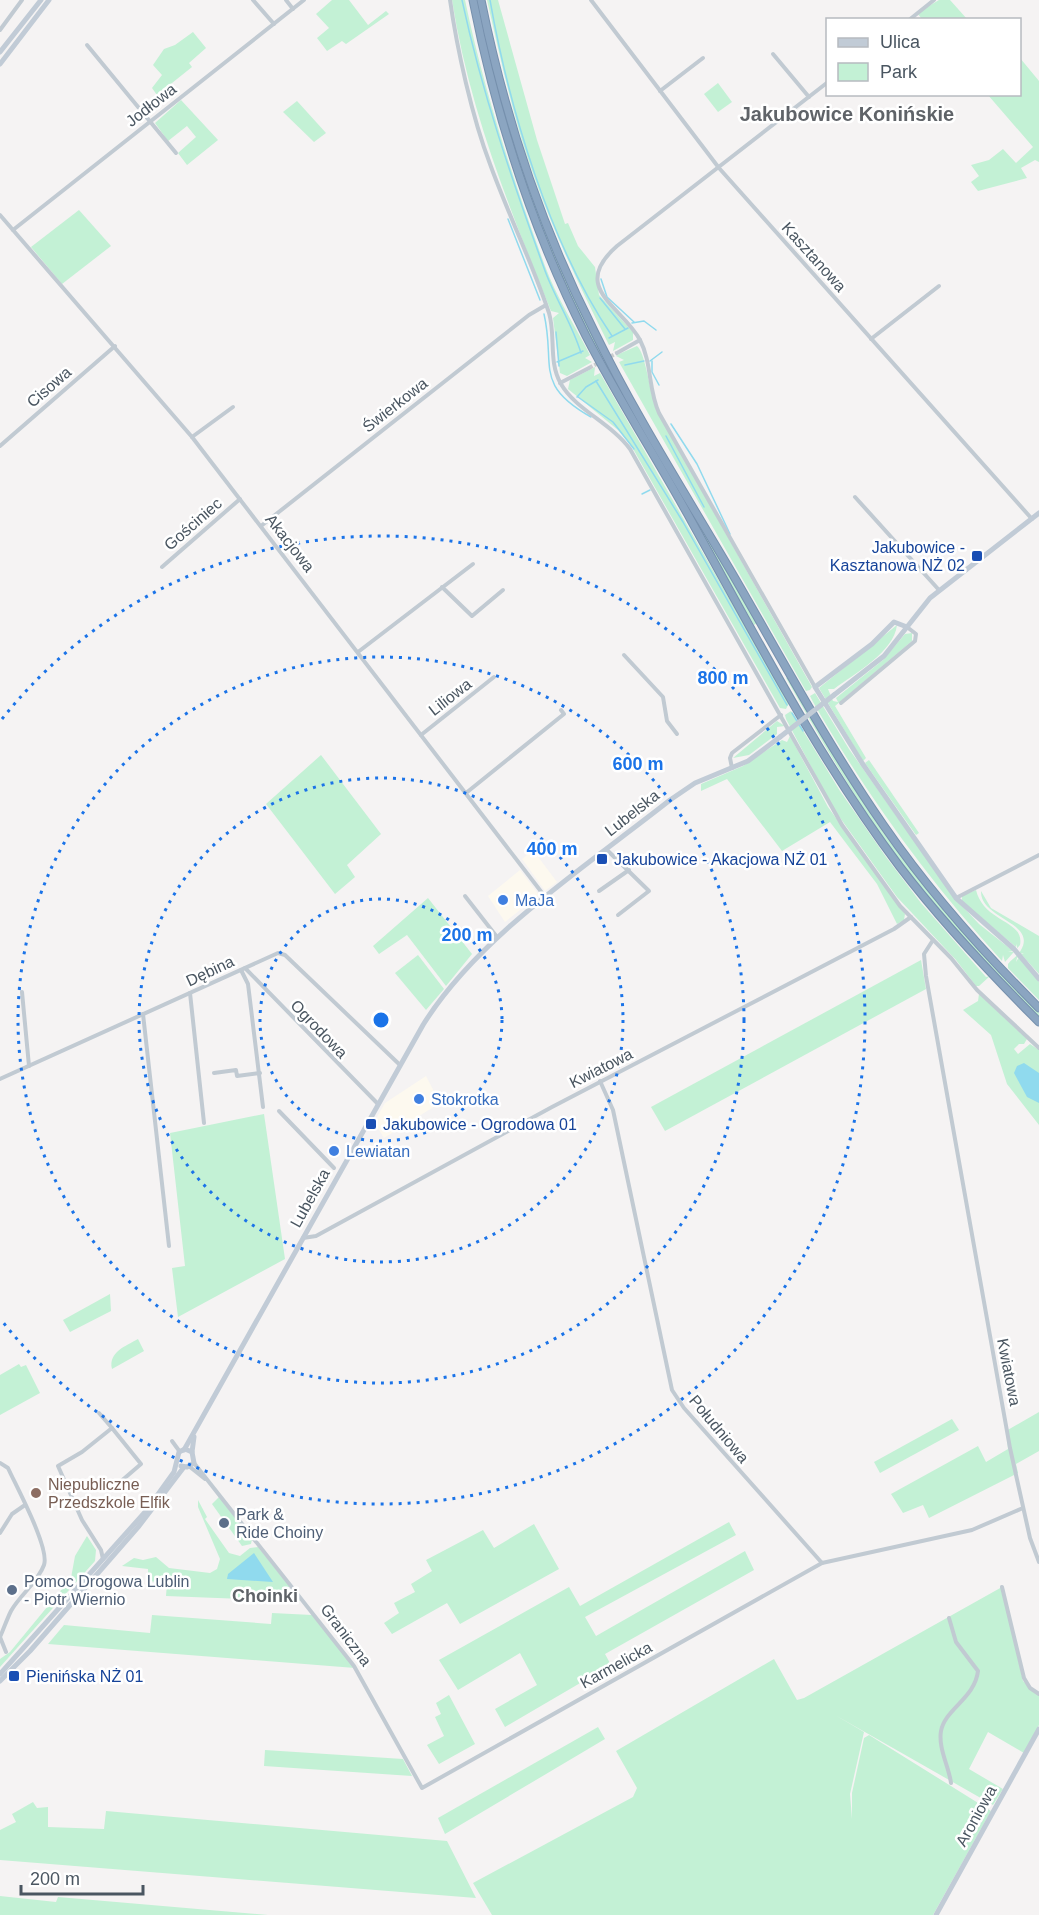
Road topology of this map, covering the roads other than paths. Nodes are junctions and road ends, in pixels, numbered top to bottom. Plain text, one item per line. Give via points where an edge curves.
1 (22, 0) edge
2 (40, 0) edge
3 (48, 0) edge
4 (253, 0) edge
5 (286, 0) edge
6 (304, 0) edge
7 (450, 0) edge
8 (473, 0) edge
9 (482, 0) edge
10 (591, 0) edge
11 (934, 0) edge
12 (293, 9) junction
13 (912, 18) edge
14 (274, 24) junction
15 (0, 30) edge
16 (87, 45) dead end
17 (0, 52) edge
18 (773, 54) dead end
19 (703, 58) dead end
20 (0, 64) edge
21 (826, 84) edge
22 (660, 91) junction
23 (809, 97) junction
24 (151, 120) junction
25 (176, 153) dead end
26 (719, 168) junction
27 (0, 215) edge
28 (13, 230) junction
29 (939, 286) dead end
30 (546, 305) junction
31 (871, 339) junction
32 (640, 340) junction
33 (115, 346) junction
34 (617, 353) tunnel mouth
35 (589, 368) tunnel mouth
36 (560, 383) junction
37 (233, 406) dead end
38 (192, 437) junction
39 (0, 446) edge
40 (855, 497) dead end
41 (240, 500) junction
42 (1039, 513) edge
43 (1032, 519) junction
44 (261, 526) junction
45 (473, 564) dead end
46 (162, 567) dead end
47 (442, 587) junction
48 (503, 590) dead end
49 (939, 590) junction
50 (907, 627) junction
51 (358, 652) junction
52 (624, 655) dead end
53 (494, 677) dead end
54 (815, 687) junction
55 (842, 703) dead end
56 (561, 710) dead end
57 (781, 715) junction
58 (677, 734) dead end
59 (421, 735) junction
60 (732, 768) junction
61 (466, 793) junction
62 (607, 850) junction
63 (1039, 855) edge
64 (629, 870) junction
65 (599, 891) dead end
66 (465, 896) dead end
67 (546, 898) junction
68 (956, 898) junction
69 (618, 915) dead end
70 (911, 917) junction
71 (497, 937) junction
72 (933, 940) junction
73 (243, 969) junction
74 (1039, 979) edge
75 (22, 992) dead end
76 (190, 993) junction
77 (1039, 1008) edge
78 (143, 1014) junction
79 (1039, 1022) edge
80 (1039, 1048) edge
81 (400, 1065) junction
82 (29, 1066) junction
83 (214, 1073) dead end
84 (260, 1073) junction
85 (0, 1079) edge
86 (600, 1081) junction
87 (378, 1104) junction
88 (263, 1107) dead end
89 (279, 1111) dead end
90 (204, 1123) dead end
91 (334, 1168) dead end
92 (303, 1238) junction
93 (169, 1246) dead end
94 (99, 1413) dead end
95 (112, 1428) junction
96 (194, 1436) junction
97 (172, 1442) dead end
98 (182, 1451) junction
99 (192, 1452) junction
100 (0, 1463) edge
101 (178, 1463) junction
102 (189, 1465) junction
103 (112, 1489) dead end
104 (25, 1505) junction
105 (1023, 1508) junction
106 (0, 1533) edge
107 (101, 1550) junction
108 (111, 1550) junction
109 (103, 1559) junction
110 (1039, 1562) edge
111 (822, 1563) junction
112 (1002, 1587) dead end
113 (948, 1618) dead end
114 (2, 1629) edge
115 (6, 1652) dead end
116 (0, 1674) edge
117 (0, 1681) edge
118 (1039, 1694) edge
119 (1039, 1729) edge
120 (951, 1784) dead end
121 (422, 1788) joint
122 (936, 1915) edge

1 - 15 street
2 - 17 street
3 - 20 street
4 - 14 street
5 - 12 street
6 - 12 street, Jodłowa
7 - 30 street via 487,155
8 - 79 highway via 492,86 524,186 561,281 600,362 844,786 901,867
9 - 77 highway via 501,85 528,174 607,358 851,776 907,857 993,961
10 - 22 street, Kasztanowa
11 - 13 street
12 - 14 street, Jodłowa
14 - 24 street, Jodłowa
16 - 24 street
18 - 23 street
19 - 22 street
21 - 23 street
22 - 26 street, Kasztanowa
23 - 26 street
24 - 25 street
24 - 28 street, Jodłowa
26 - 31 street, Kasztanowa
26 - 32 street via 617,246 600,268 598,284 603,297
27 - 28 street, Akacjowa
28 - 33 street, Akacjowa
29 - 31 street
30 - 36 street via 552,324 554,367
30 - 44 street, Świerkowa
31 - 43 street, Kasztanowa
32 - 34 street
32 - 54 street via 659,413
33 - 38 street, Akacjowa
33 - 39 street, Cisowa
35 - 36 street
36 - 57 street via 630,449
37 - 38 street
38 - 41 street, Akacjowa
40 - 49 street
41 - 44 street, Akacjowa
41 - 46 street, Gościniec
42 - 43 street, Lubelska
43 - 49 street, Lubelska
44 - 51 street, Akacjowa
45 - 47 street
47 - 48 street via 472,616
47 - 51 street
49 - 50 street, Lubelska
50 - 54 street via 894,622 872,644
50 - 55 street via 916,634 915,641
50 - 60 street, Lubelska, bridge via 884,656 752,758
51 - 59 street, Akacjowa
52 - 58 street via 663,697 667,721
53 - 59 street, Liliowa
54 - 68 street via 859,759
56 - 61 street via 564,714
57 - 60 street via 732,753
57 - 70 street via 832,809
59 - 61 street, Akacjowa
60 - 62 street, Lubelska via 684,790
61 - 67 street, Akacjowa
62 - 64 street
62 - 67 street, Lubelska
63 - 68 street
64 - 65 street
64 - 69 street via 649,891
66 - 71 street
67 - 71 street, Lubelska
68 - 74 street via 1020,955
70 - 72 street
70 - 86 street, Kwiatowa
71 - 81 street, Lubelska via 436,1005
72 - 80 street via 981,994
72 - 105 street, Kwiatowa via 924,954 924,968
73 - 76 street, Dębina
73 - 81 street, Dębina via 276,954 285,955
73 - 84 street
73 - 87 street, Ogrodowa
75 - 82 street
76 - 78 street, Dębina
76 - 90 street
78 - 82 street, Dębina
78 - 93 street
81 - 87 street, Lubelska
82 - 85 street, Dębina
83 - 84 street
84 - 88 street
86 - 92 street, Kwiatowa via 316,1236
86 - 111 street, Południowa via 613,1110 672,1390
87 - 92 street, Lubelska
89 - 91 street
92 - 96 street, Lubelska
94 - 95 street
95 - 103 street via 141,1464
95 - 107 street via 58,1466 82,1520
96 - 98 street
96 - 99 street
97 - 98 street
98 - 99 street
98 - 101 street
99 - 102 street
100 - 104 street via 6,1466
101 - 102 street
101 - 108 street via 154,1502
102 - 117 street via 120,1549
102 - 121 street, Graniczna via 209,1482 354,1666
104 - 106 street via 12,1514
104 - 114 street via 45,1561
105 - 110 street, Kwiatowa
105 - 111 street via 972,1530
107 - 108 street
107 - 109 street
108 - 109 street
109 - 116 street
111 - 121 street, Karmelicka
112 - 118 street via 1024,1678
113 - 120 street via 956,1642 978,1671 968,1697 942,1729
114 - 115 street via 0,1637
119 - 122 street, Aroniowa

